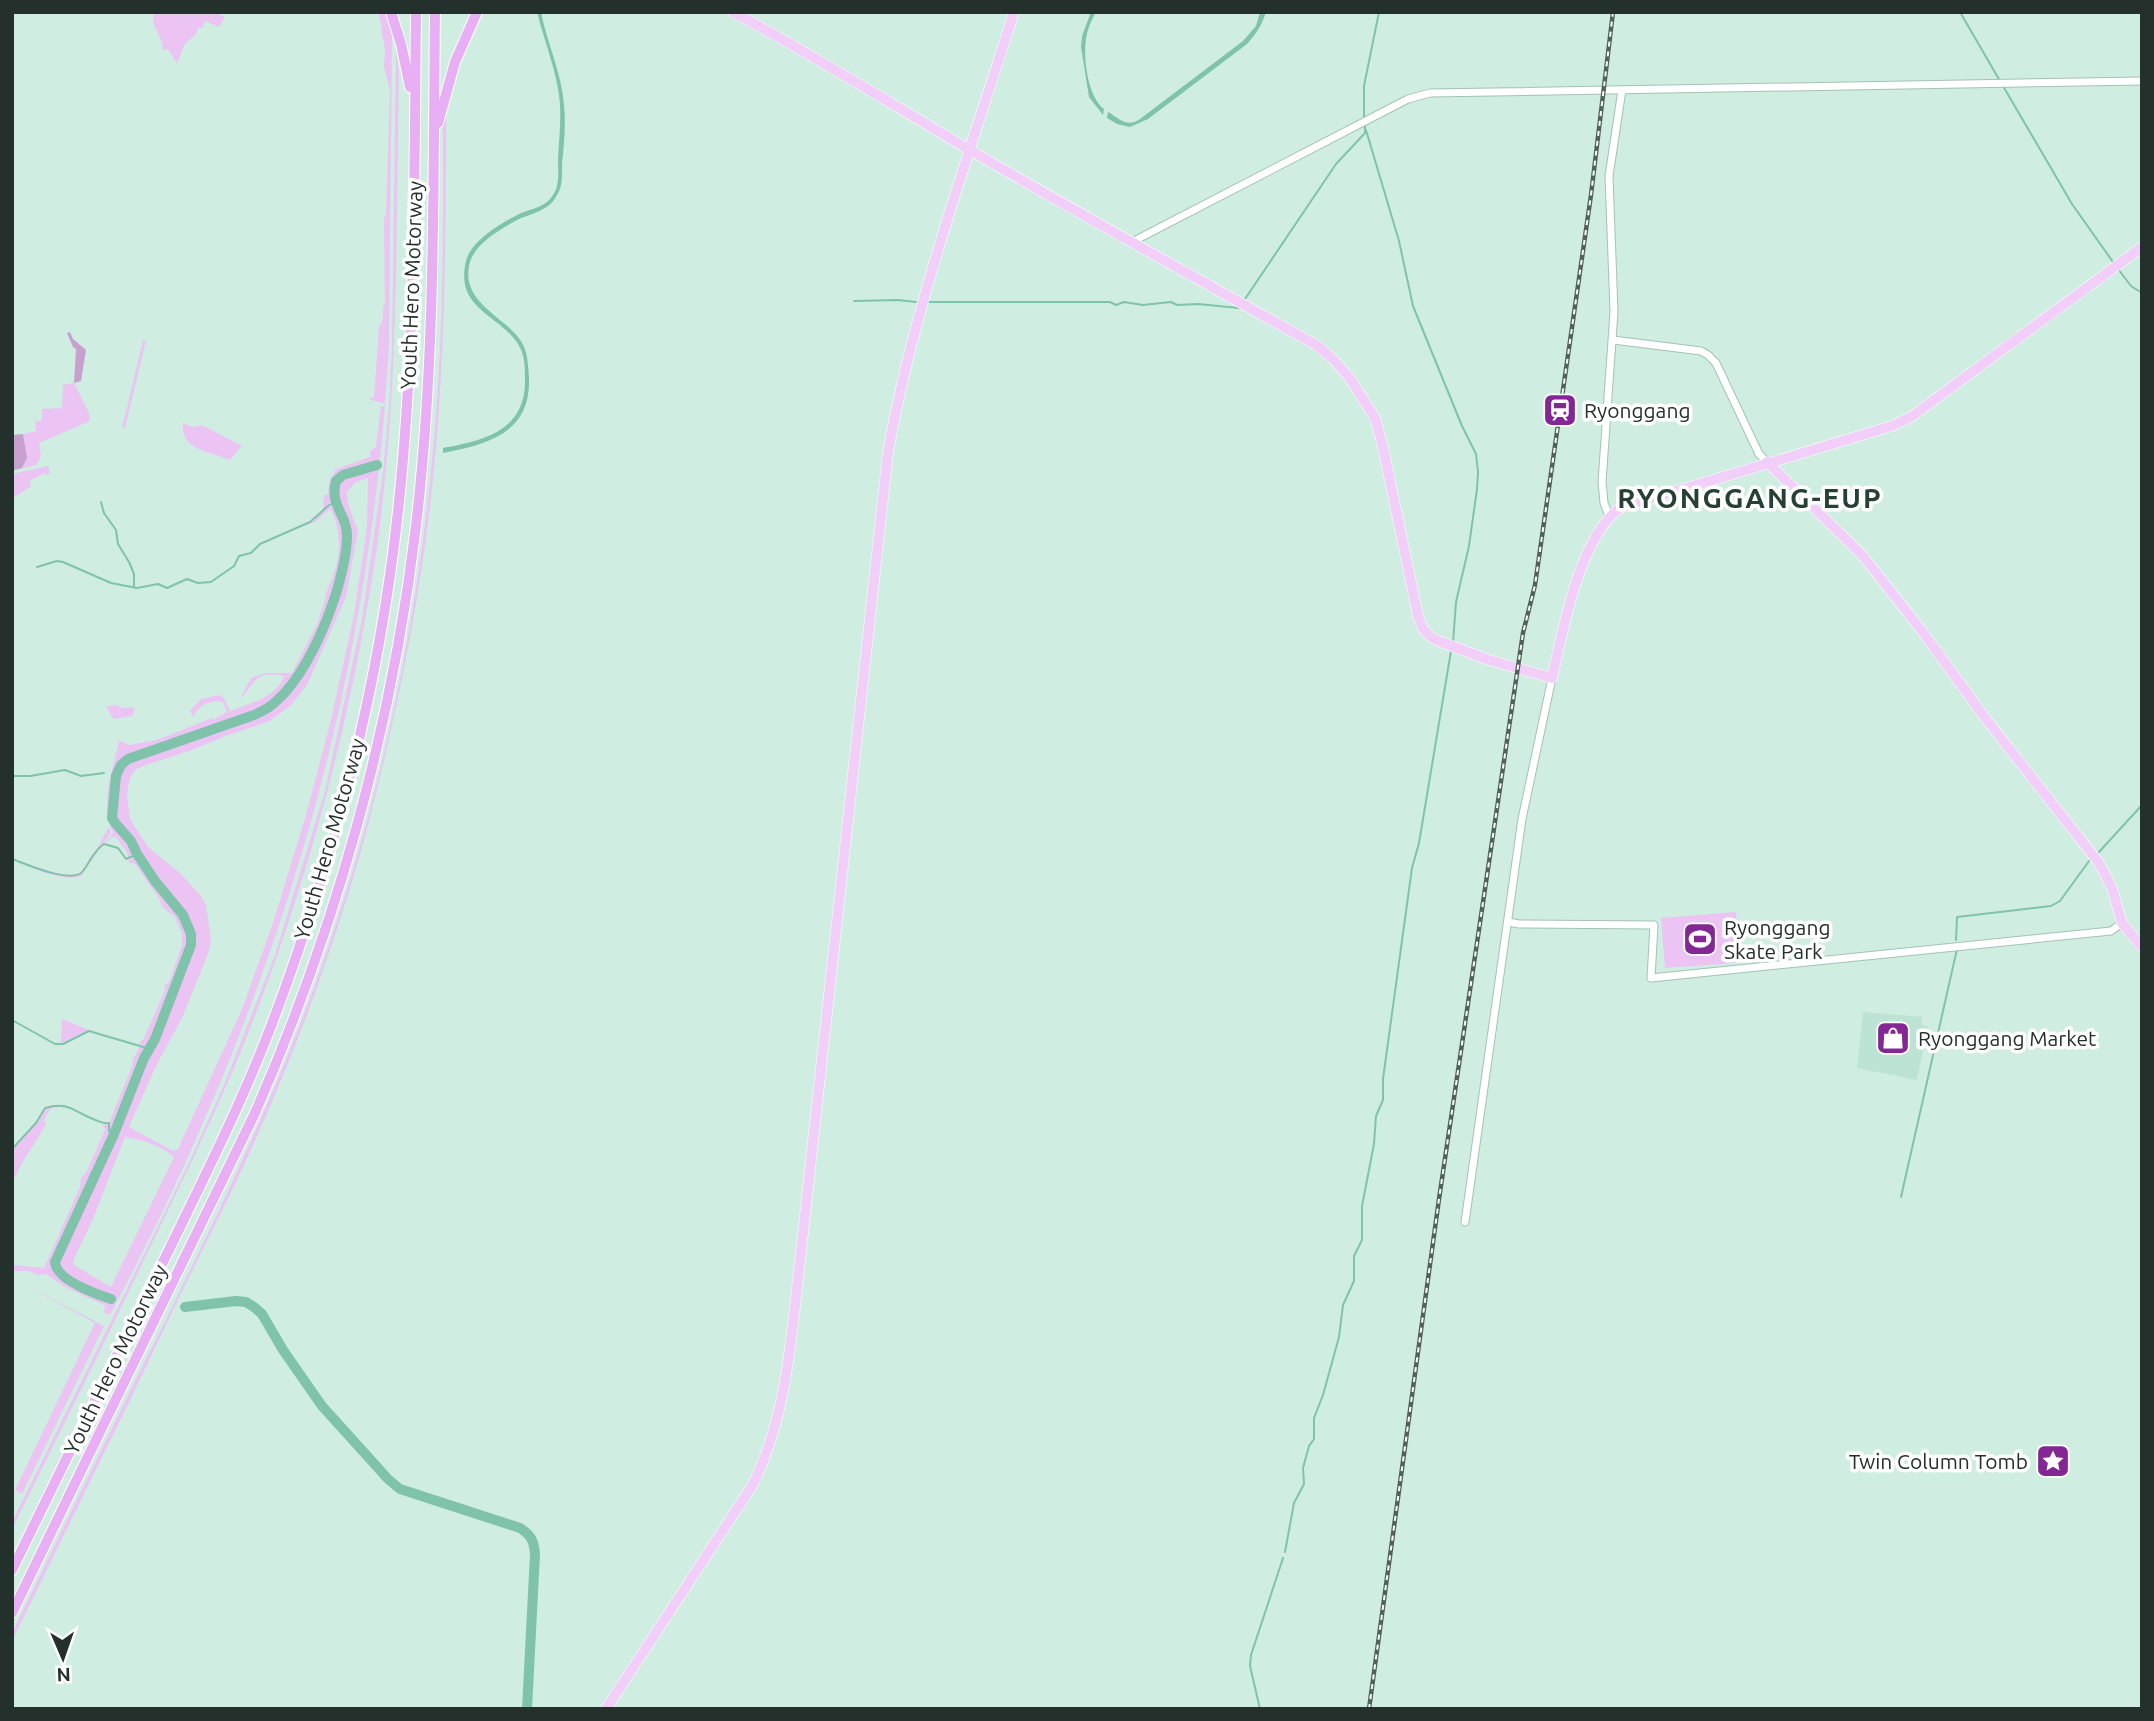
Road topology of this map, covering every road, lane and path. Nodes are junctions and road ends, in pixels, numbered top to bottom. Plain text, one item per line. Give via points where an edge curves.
1 (391, 12) edge
2 (416, 12) edge
3 (435, 12) edge
4 (477, 12) edge
5 (733, 12) edge
6 (1014, 12) edge
7 (2142, 81) edge
8 (1622, 90) junction
9 (415, 115) junction
10 (970, 149) junction
11 (434, 150) junction
12 (1132, 242) junction
13 (2142, 247) edge
14 (1613, 340) junction
15 (1767, 463) junction
16 (1609, 516) junction
17 (1552, 678) junction
18 (1508, 922) junction
19 (2122, 923) junction
20 (2142, 947) edge
21 (1465, 1222) dead end
22 (12, 1570) edge
23 (12, 1613) edge
24 (606, 1709) edge

1 - 9 highway
2 - 9 highway, Youth Hero Motorway
3 - 11 highway, Youth Hero Motorway
4 - 11 highway via 448,83
5 - 10 main road
6 - 10 main road
7 - 8 street
8 - 12 street via 1430,93 1408,99
8 - 14 street via 1609,176
9 - 22 highway, Youth Hero Motorway via 411,338 397,526 374,665 330,847 287,982 238,1106
10 - 12 main road
10 - 24 main road via 906,360 888,452 799,1272 777,1424 752,1486
11 - 23 highway, Youth Hero Motorway via 429,374 416,528 393,669 345,864 298,1009 256,1114
12 - 17 main road via 1331,357 1375,418 1423,629 1452,646
13 - 15 main road via 1911,417
14 - 15 street via 1708,355
14 - 16 street via 1602,482
15 - 16 main road
15 - 19 main road via 1863,556 1922,631 2106,873
16 - 17 main road via 1577,577
17 - 18 street via 1522,819
18 - 19 street via 1654,925 1651,978 2111,931
18 - 21 street
19 - 20 main road

